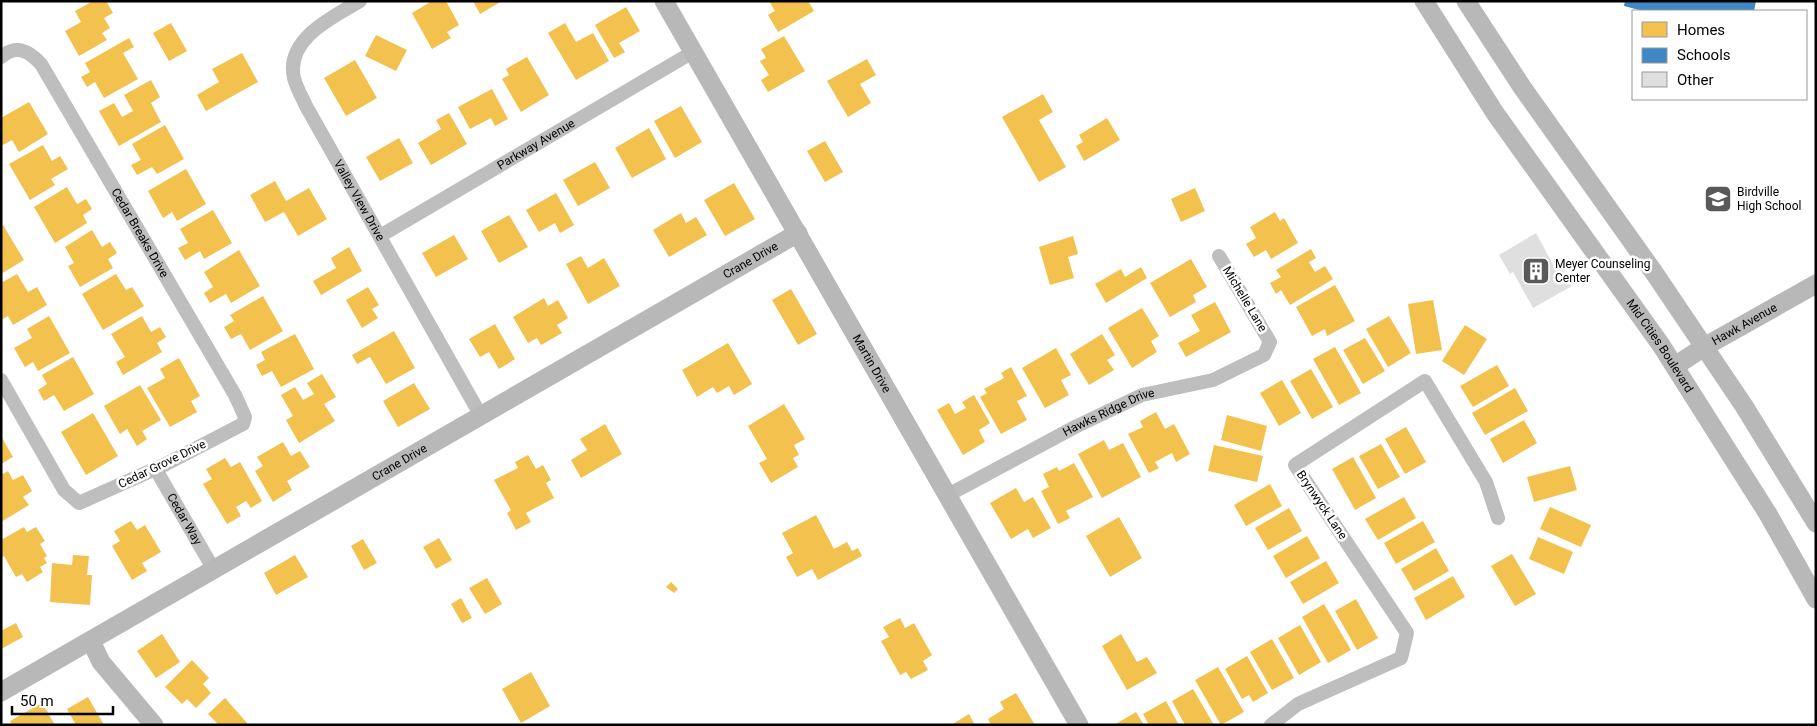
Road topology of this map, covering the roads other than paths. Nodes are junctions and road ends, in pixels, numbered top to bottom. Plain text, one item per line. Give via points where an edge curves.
1 (360, 1) edge
2 (664, 1) edge
3 (1424, 1) edge
4 (1466, 1) edge
5 (693, 52) junction
6 (1, 57) edge
7 (798, 233) junction
8 (380, 236) junction
9 (1219, 256) dead end
10 (1816, 284) edge
11 (1270, 342) joint
12 (1704, 347) junction
13 (1675, 366) junction
14 (1, 380) edge
15 (481, 416) junction
16 (243, 424) joint
17 (155, 468) junction
18 (948, 495) junction
19 (1498, 518) dead end
20 (1816, 523) edge
21 (214, 570) junction
22 (1816, 599) edge
23 (91, 641) junction
24 (1, 692) edge
25 (154, 725) edge
26 (1079, 725) edge
27 (1271, 725) edge

1 - 8 street, Valley View Drive via 309,34 292,61 294,78 306,106
2 - 5 street, Martin Drive
3 - 13 street, Mid Cities Boulevard via 1495,113 1590,242
4 - 12 street via 1522,87 1656,274
5 - 7 street, Martin Drive
5 - 8 street, Parkway Avenue
6 - 16 street, Cedar Breaks Drive via 11,51 24,50 41,64 242,407
7 - 15 street, Crane Drive
7 - 18 street, Martin Drive
8 - 15 street, Valley View Drive
9 - 11 street, Michelle Lane
10 - 12 street, Hawk Avenue
11 - 18 street, Hawks Ridge Drive via 1264,355 1213,380 1142,395
12 - 13 street, Hawk Avenue
12 - 20 street
13 - 22 street, Mid Cities Boulevard via 1758,498
14 - 17 street, Cedar Grove Drive via 64,490 79,502
15 - 21 street, Crane Drive
16 - 17 street, Cedar Grove Drive
17 - 21 street, Cedar Way
18 - 26 street, Martin Drive
19 - 27 street, Brynwyck Lane via 1486,482 1425,381 1295,465 1407,632 1401,658 1298,704
21 - 23 street, Crane Drive
23 - 24 street, Crane Drive
23 - 25 street via 101,662

